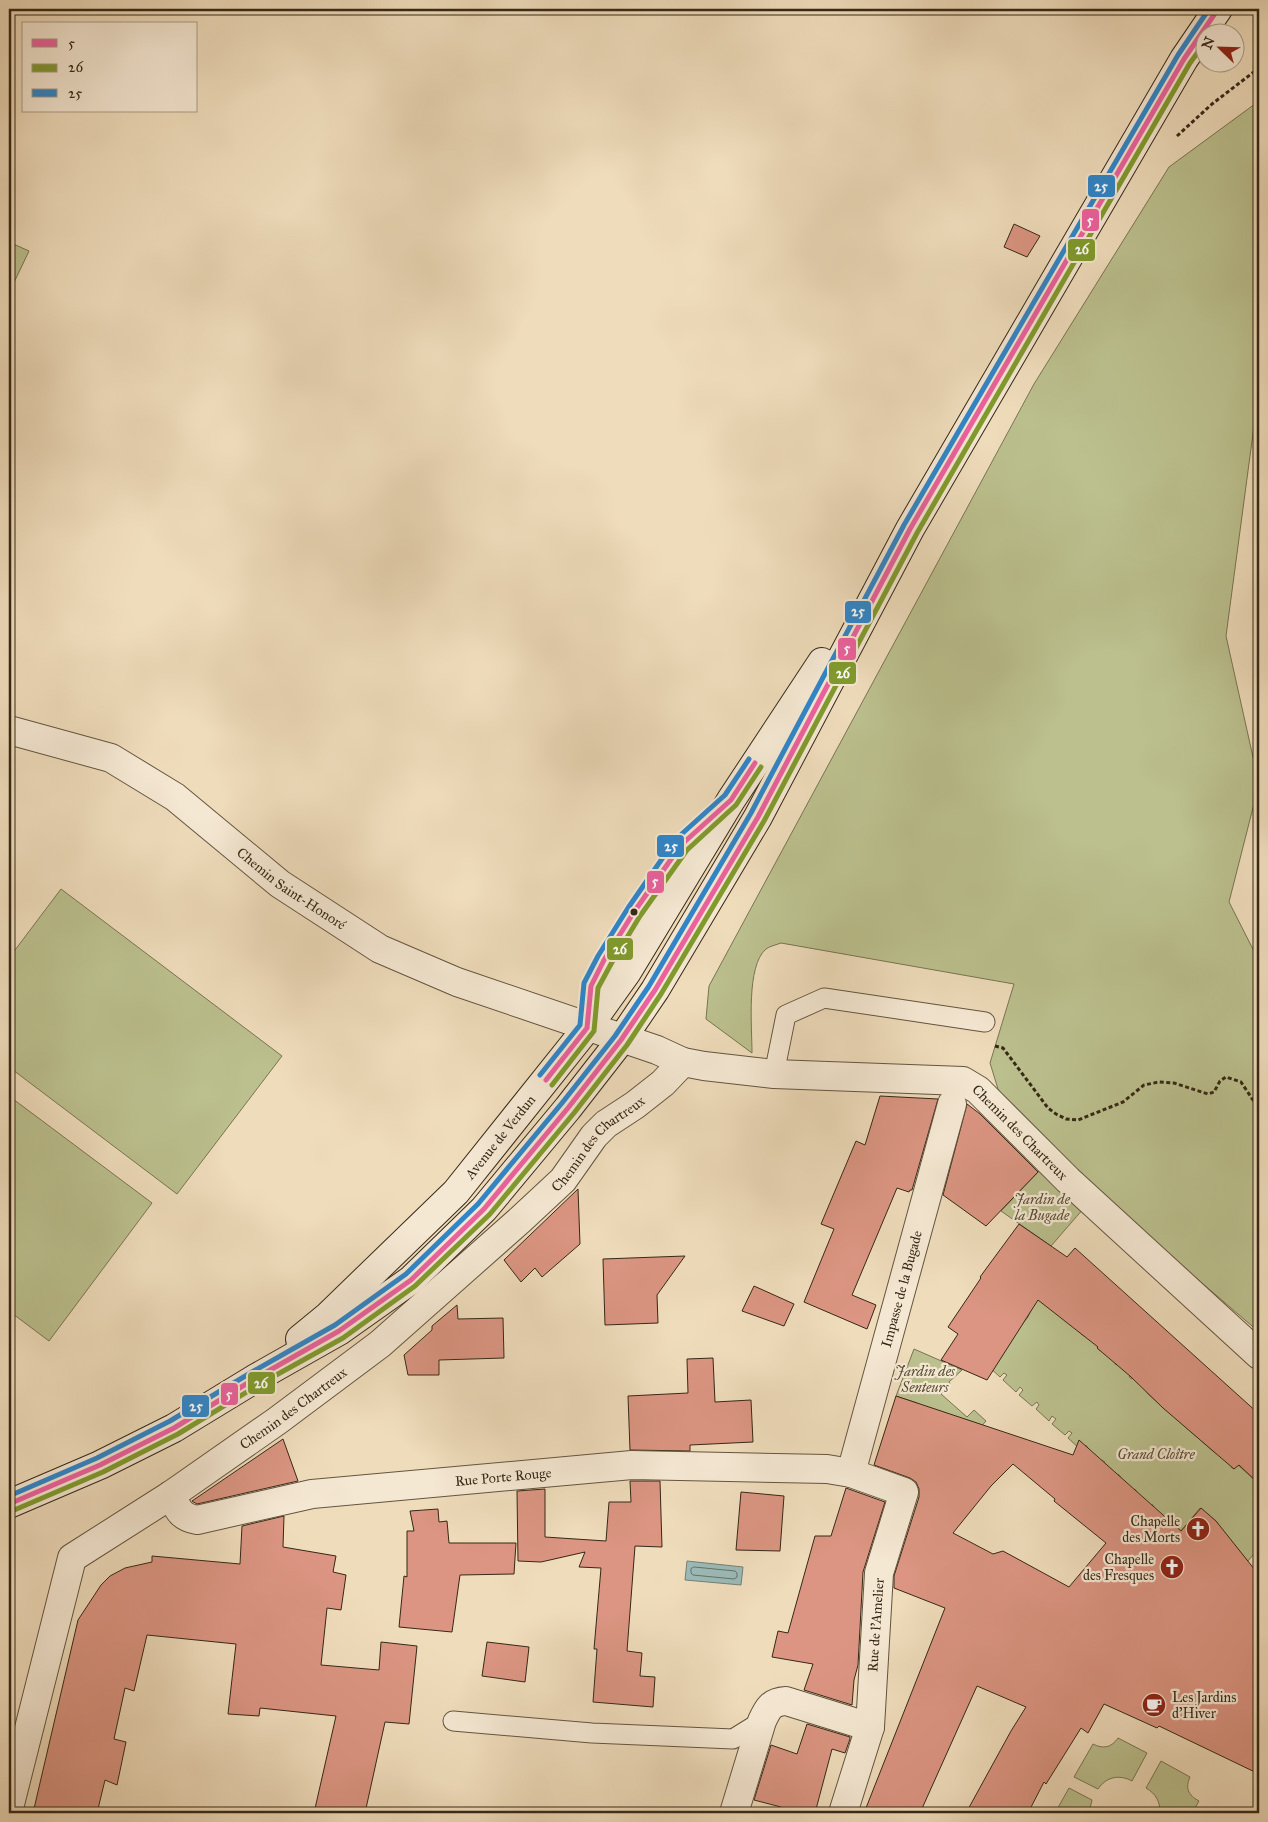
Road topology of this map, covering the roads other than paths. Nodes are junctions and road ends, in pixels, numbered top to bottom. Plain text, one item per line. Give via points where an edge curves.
1 (1218, 9) edge
2 (910, 529) junction
3 (9, 730) edge
4 (985, 1022) dead end
5 (587, 1028) junction
6 (621, 1040) junction
7 (684, 1062) junction
8 (774, 1074) junction
9 (958, 1092) junction
10 (1259, 1354) edge
11 (256, 1378) junction
12 (851, 1473) junction
13 (171, 1495) junction
14 (9, 1504) edge
15 (453, 1720) dead end
16 (762, 1721) junction
17 (870, 1727) junction
18 (9, 1808) edge
19 (734, 1813) edge
20 (843, 1813) edge

1 - 2 street, Avenue de Verdun via 1184,59
2 - 5 street, Avenue de Verdun via 731,800 627,972
2 - 6 street, Avenue de Verdun via 758,817
3 - 5 street, Chemin Saint-Honoré via 111,758 175,797 280,884 380,949 457,982
4 - 8 lane via 824,998 786,1015
5 - 6 street, Chemin des Chartreux
5 - 11 street, Avenue de Verdun via 456,1192 328,1316
6 - 7 street, Chemin des Chartreux
6 - 11 street, Avenue de Verdun via 484,1209 411,1280 339,1331
7 - 8 street, Chemin des Chartreux
7 - 13 street, Chemin des Chartreux via 663,1083 606,1124 563,1180 380,1344
8 - 9 street, Chemin des Chartreux
9 - 10 street, Chemin des Chartreux via 978,1090 1068,1180
9 - 12 street, Impasse de la Bugade
11 - 14 street, Avenue de Verdun via 174,1428 100,1465
12 - 13 street, Rue Porte Rouge via 827,1469 632,1465 312,1494 197,1520 186,1518
12 - 17 street, Rue de l'Amelier via 904,1492 879,1573
13 - 18 street, Chemin des Chartreux via 72,1558
15 - 16 lane via 592,1733 734,1739
16 - 17 street via 775,1702 786,1701
16 - 19 street
17 - 20 street, Rue de l'Amelier

